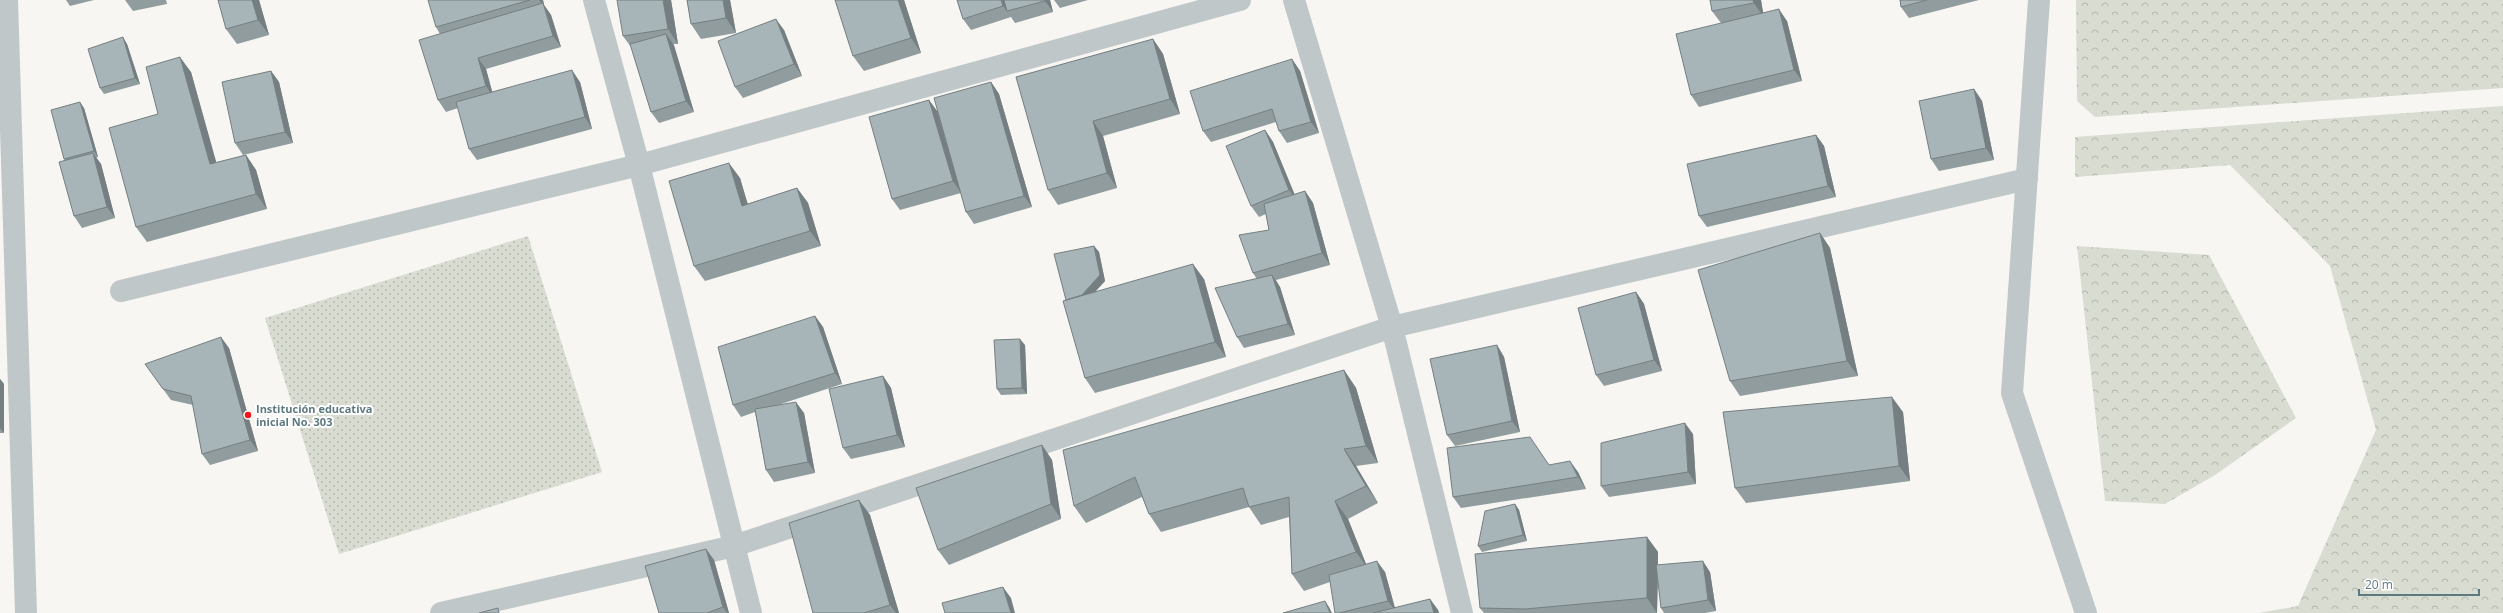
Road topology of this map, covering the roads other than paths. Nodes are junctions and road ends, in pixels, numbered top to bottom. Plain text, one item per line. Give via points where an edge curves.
1 (7, 0) edge
2 (594, 0) edge
3 (1240, 0) edge
4 (1294, 0) edge
5 (2039, 0) edge
6 (639, 165) junction
7 (2027, 179) junction
8 (121, 291) dead end
9 (1392, 327) junction
10 (734, 546) junction
11 (26, 613) edge
12 (441, 613) edge
13 (751, 613) edge
14 (1462, 613) edge
15 (2086, 613) edge

1 - 11 street
2 - 6 street
3 - 6 street
4 - 9 street
5 - 7 street
6 - 8 street
6 - 10 street
7 - 9 street
7 - 15 street via 2012,393
9 - 10 street
9 - 14 street
10 - 12 street
10 - 13 street

